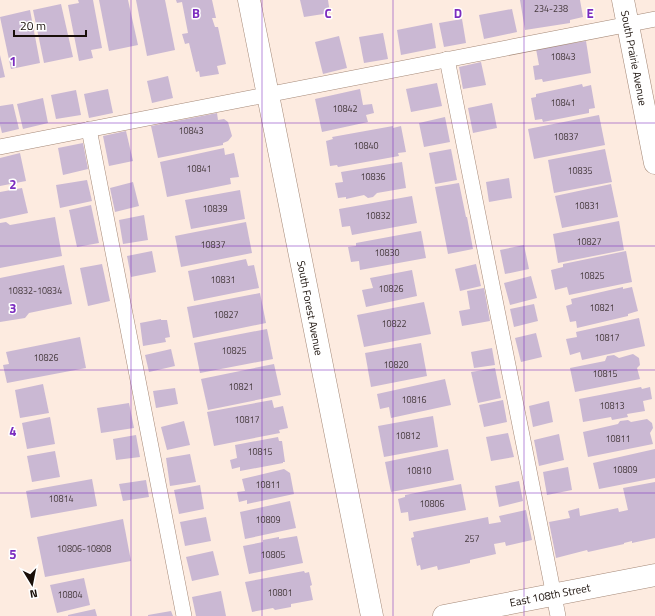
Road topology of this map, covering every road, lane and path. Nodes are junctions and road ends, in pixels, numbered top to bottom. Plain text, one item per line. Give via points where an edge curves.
1 (249, 0) edge
2 (622, 0) edge
3 (655, 19) edge
4 (627, 24) junction
5 (447, 59) junction
6 (268, 95) junction
7 (89, 129) junction
8 (0, 147) edge
9 (655, 163) edge
10 (655, 575) edge
11 (554, 595) junction
12 (184, 616) edge
13 (372, 616) edge
14 (444, 616) edge
15 (558, 616) edge

1 - 6 street, South Forest Avenue
2 - 4 street, South Prairie Avenue
3 - 4 lane
4 - 5 lane
4 - 9 street, South Prairie Avenue
5 - 6 lane
5 - 11 lane
6 - 7 lane
6 - 13 street, South Forest Avenue
7 - 8 lane
7 - 12 lane
10 - 11 street, East 108th Street
11 - 14 street, East 108th Street
11 - 15 lane

